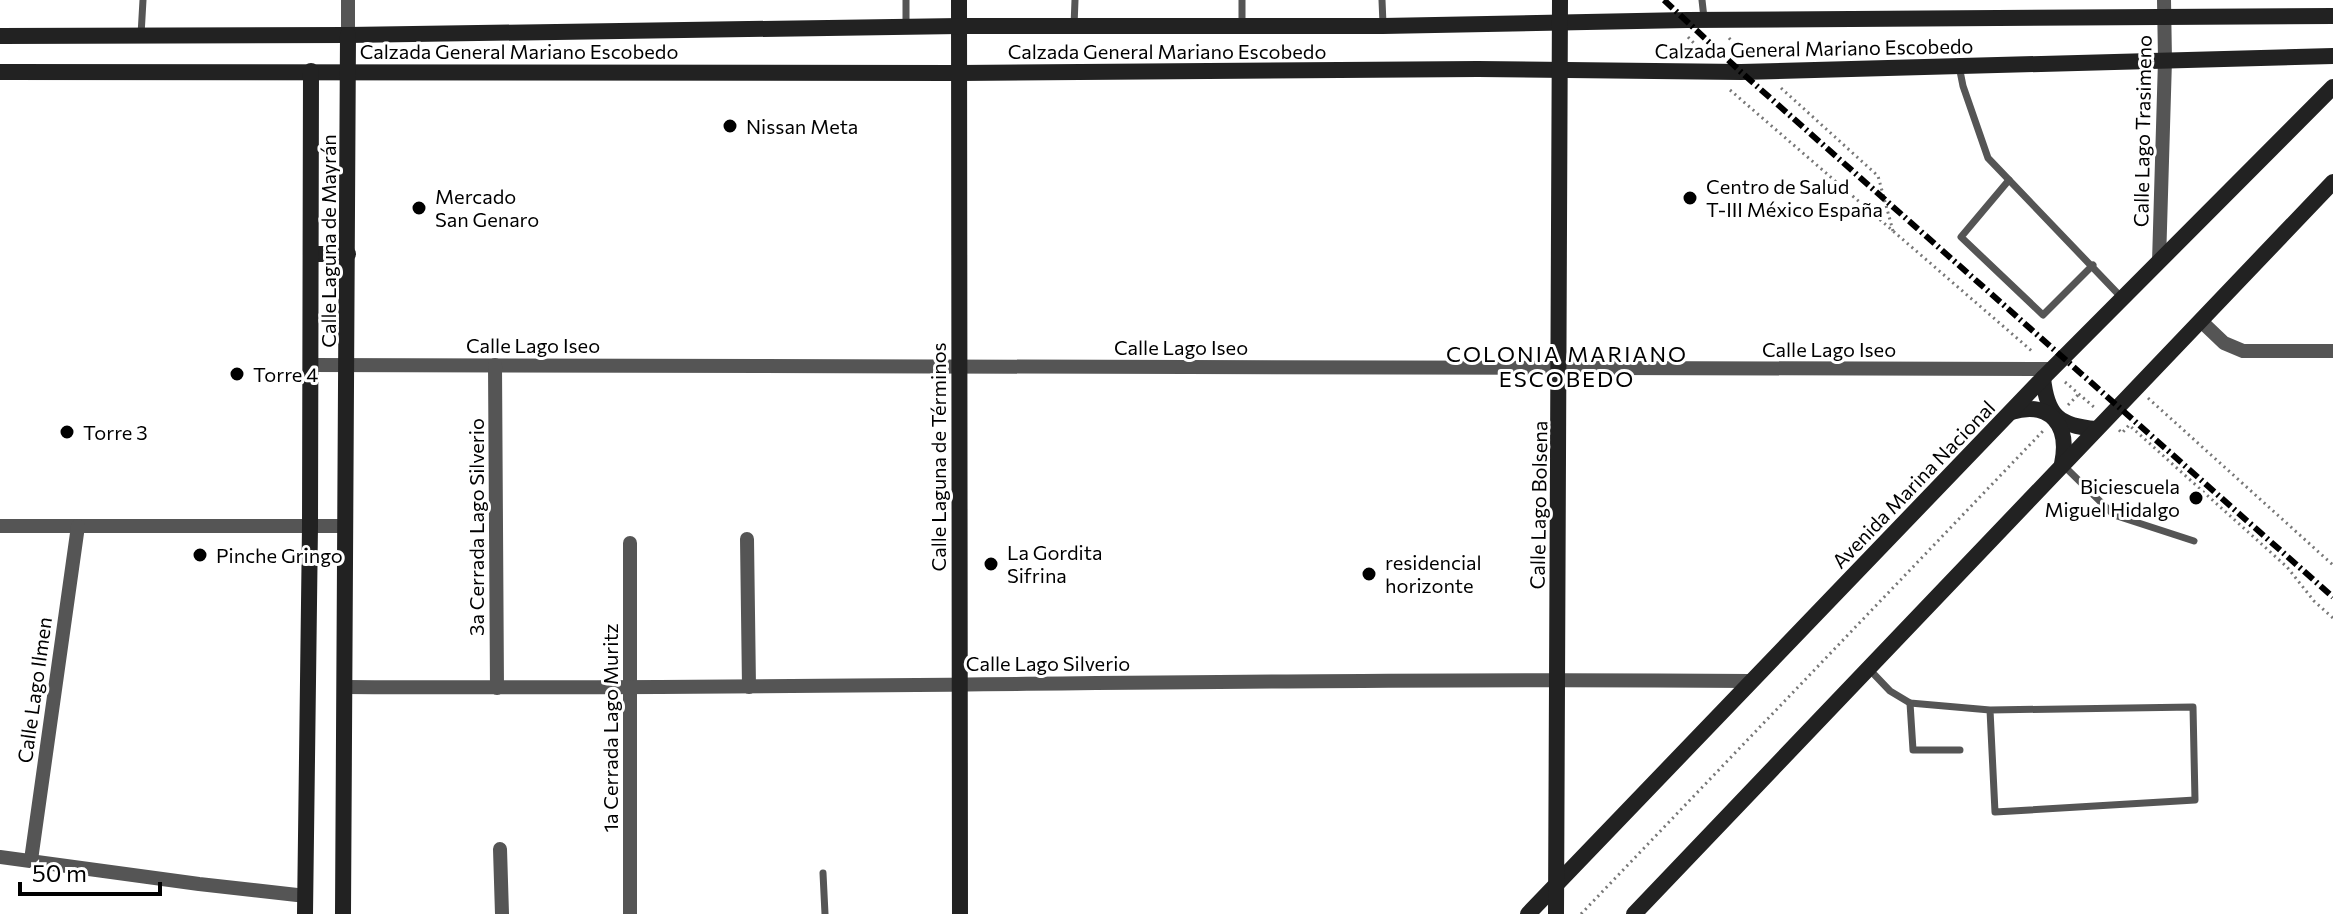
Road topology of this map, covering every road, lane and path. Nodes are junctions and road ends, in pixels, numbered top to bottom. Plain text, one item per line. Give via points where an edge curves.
1 (143, 0) edge
2 (348, 0) edge
3 (906, 0) edge
4 (959, 0) edge
5 (1075, 0) edge
6 (1242, 0) edge
7 (1382, 0) edge
8 (1560, 0) edge
9 (1702, 0) edge
10 (2164, 0) edge
11 (2333, 16) edge
12 (2164, 18) junction
13 (1704, 20) junction
14 (1560, 21) junction
15 (959, 26) junction
16 (1074, 26) junction
17 (1242, 26) junction
18 (1383, 26) junction
19 (906, 27) junction
20 (141, 35) junction
21 (348, 35) junction
22 (0, 36) edge
23 (2333, 56) edge
24 (2165, 60) junction
25 (1959, 66) junction
26 (1560, 69) junction
27 (348, 70) junction
28 (311, 71) junction
29 (0, 72) edge
30 (959, 73) junction
31 (1724, 84) dead end
32 (2333, 87) edge
33 (1781, 89) dead end
34 (2009, 180) junction
35 (2333, 182) edge
36 (1893, 231) junction
37 (311, 254) junction
38 (348, 254) junction
39 (2159, 262) junction
40 (2093, 265) junction
41 (2122, 298) junction
42 (2202, 322) junction
43 (2333, 351) edge
44 (311, 365) junction
45 (348, 365) junction
46 (495, 365) junction
47 (958, 366) junction
48 (1560, 368) junction
49 (2047, 373) junction
50 (2136, 387) junction
51 (2079, 394) junction
52 (2011, 413) junction
53 (2055, 418) junction
54 (2101, 424) junction
55 (2062, 464) junction
56 (0, 526) edge
57 (78, 526) junction
58 (310, 526) junction
59 (346, 526) junction
60 (747, 539) dead end
61 (2194, 541) dead end
62 (630, 543) dead end
63 (2333, 565) edge
64 (2333, 618) edge
65 (1868, 668) junction
66 (1556, 679) junction
67 (1750, 681) junction
68 (958, 684) junction
69 (346, 687) junction
70 (749, 687) junction
71 (497, 688) junction
72 (629, 689) junction
73 (1910, 703) junction
74 (1990, 710) junction
75 (1960, 750) dead end
76 (500, 849) dead end
77 (0, 857) edge
78 (31, 860) junction
79 (823, 873) dead end
80 (1556, 884) junction
81 (306, 896) junction
82 (305, 914) edge
83 (343, 914) edge
84 (502, 914) edge
85 (630, 914) edge
86 (825, 914) edge
87 (960, 914) edge
88 (1528, 914) edge
89 (1556, 914) edge
90 (1581, 914) edge
91 (1634, 914) edge

1 - 20 lane
2 - 21 street, Calle Laguna de Mayrán
3 - 19 lane
4 - 15 main road, Calle Laguna de Términos
5 - 16 lane
6 - 17 lane
7 - 18 lane
8 - 14 main road, Calle Lago Bolsena
9 - 13 lane
10 - 12 street, Calle Lago Trasimeno
11 - 12 main road, Calzada General Mariano Escobedo
12 - 13 main road, Calzada General Mariano Escobedo
12 - 24 street, Calle Lago Trasimeno
13 - 14 main road, Calzada General Mariano Escobedo
14 - 18 main road, Calzada General Mariano Escobedo
14 - 26 main road, Calle Lago Bolsena
15 - 16 main road, Calzada General Mariano Escobedo
15 - 19 main road, Calzada General Mariano Escobedo
15 - 30 main road, Calle Laguna de Términos
16 - 17 main road, Calzada General Mariano Escobedo
17 - 18 main road, Calzada General Mariano Escobedo
19 - 21 main road, Calzada General Mariano Escobedo
20 - 21 main road, Calzada General Mariano Escobedo
20 - 22 main road, Calzada General Mariano Escobedo
21 - 27 main road, Calle Laguna de Mayrán
23 - 24 main road, Calzada General Mariano Escobedo
24 - 25 main road, Calzada General Mariano Escobedo
24 - 39 street, Calle Lago Trasimeno
25 - 26 main road, Calzada General Mariano Escobedo via 1741,72
25 - 34 lane via 1988,158
26 - 30 main road, Calzada General Mariano Escobedo
26 - 48 main road, Calle Lago Bolsena
27 - 28 main road, Calzada General Mariano Escobedo
27 - 30 main road, Calzada General Mariano Escobedo
27 - 38 main road, Calle Laguna de Mayrán
28 - 29 main road, Calzada General Mariano Escobedo
28 - 37 main road, Calle Laguna de Mayrán
30 - 47 main road, Calle Laguna de Términos
31 - 36 path
32 - 39 main road, Avenida Marina Nacional
33 - 36 path via 1878,176
34 - 40 lane
34 - 40 lane via 1961,237 2043,315
35 - 42 main road
36 - 49 path
37 - 38 main road
37 - 44 main road, Calle Laguna de Mayrán
38 - 45 main road, Calle Laguna de Mayrán
39 - 41 main road, Avenida Marina Nacional
40 - 41 lane
41 - 49 main road, Avenida Marina Nacional
42 - 43 street via 2224,343 2243,351
42 - 50 main road
44 - 45 street, Calle Lago Iseo
44 - 58 main road, Calle Laguna de Mayrán
45 - 46 street, Calle Lago Iseo
45 - 59 main road, Calle Laguna de Mayrán
46 - 47 street, Calle Lago Iseo
46 - 71 street, 3a Cerrada Lago Silverio
47 - 48 street, Calle Lago Iseo
47 - 68 main road, Calle Laguna de Términos
48 - 49 street, Calle Lago Iseo
48 - 66 main road, Calle Lago Bolsena
49 - 51 path
49 - 52 main road, Avenida Marina Nacional
49 - 53 main road via 2047,401
50 - 54 main road
50 - 63 path
51 - 53 path
51 - 54 path
52 - 53 main road via 2037,409
52 - 67 main road, Avenida Marina Nacional
53 - 54 main road via 2074,426
53 - 55 main road via 2064,440
53 - 90 path
54 - 55 main road
54 - 64 path via 2122,433 2129,425 2287,567
55 - 61 lane via 2114,515
55 - 65 main road
56 - 57 street
57 - 58 street
57 - 78 street, Calle Lago Ilmen
58 - 59 street
58 - 81 main road, Calle Laguna de Mayrán
59 - 69 main road, Calle Laguna de Mayrán
60 - 70 street
62 - 72 street, 1a Cerrada Lago Muritz
65 - 73 lane
65 - 91 main road
66 - 67 street, Calle Lago Silverio
66 - 68 street, Calle Lago Silverio
66 - 80 main road, Calle Lago Bolsena
67 - 80 main road, Avenida Marina Nacional
68 - 70 street, Calle Lago Silverio
68 - 87 main road, Calle Laguna de Términos
69 - 71 street, Calle Lago Silverio
69 - 83 main road, Calle Laguna de Mayrán
70 - 72 street, Calle Lago Silverio
71 - 72 street, Calle Lago Silverio
72 - 85 street, 1a Cerrada Lago Muritz
73 - 74 lane
73 - 75 lane via 1913,750
74 - 74 lane via 2193,707 2195,800 1995,812
76 - 84 street
77 - 78 street
78 - 81 street
79 - 86 lane
80 - 88 main road, Avenida Marina Nacional
80 - 89 main road, Calle Lago Bolsena
81 - 82 main road, Calle Laguna de Mayrán

